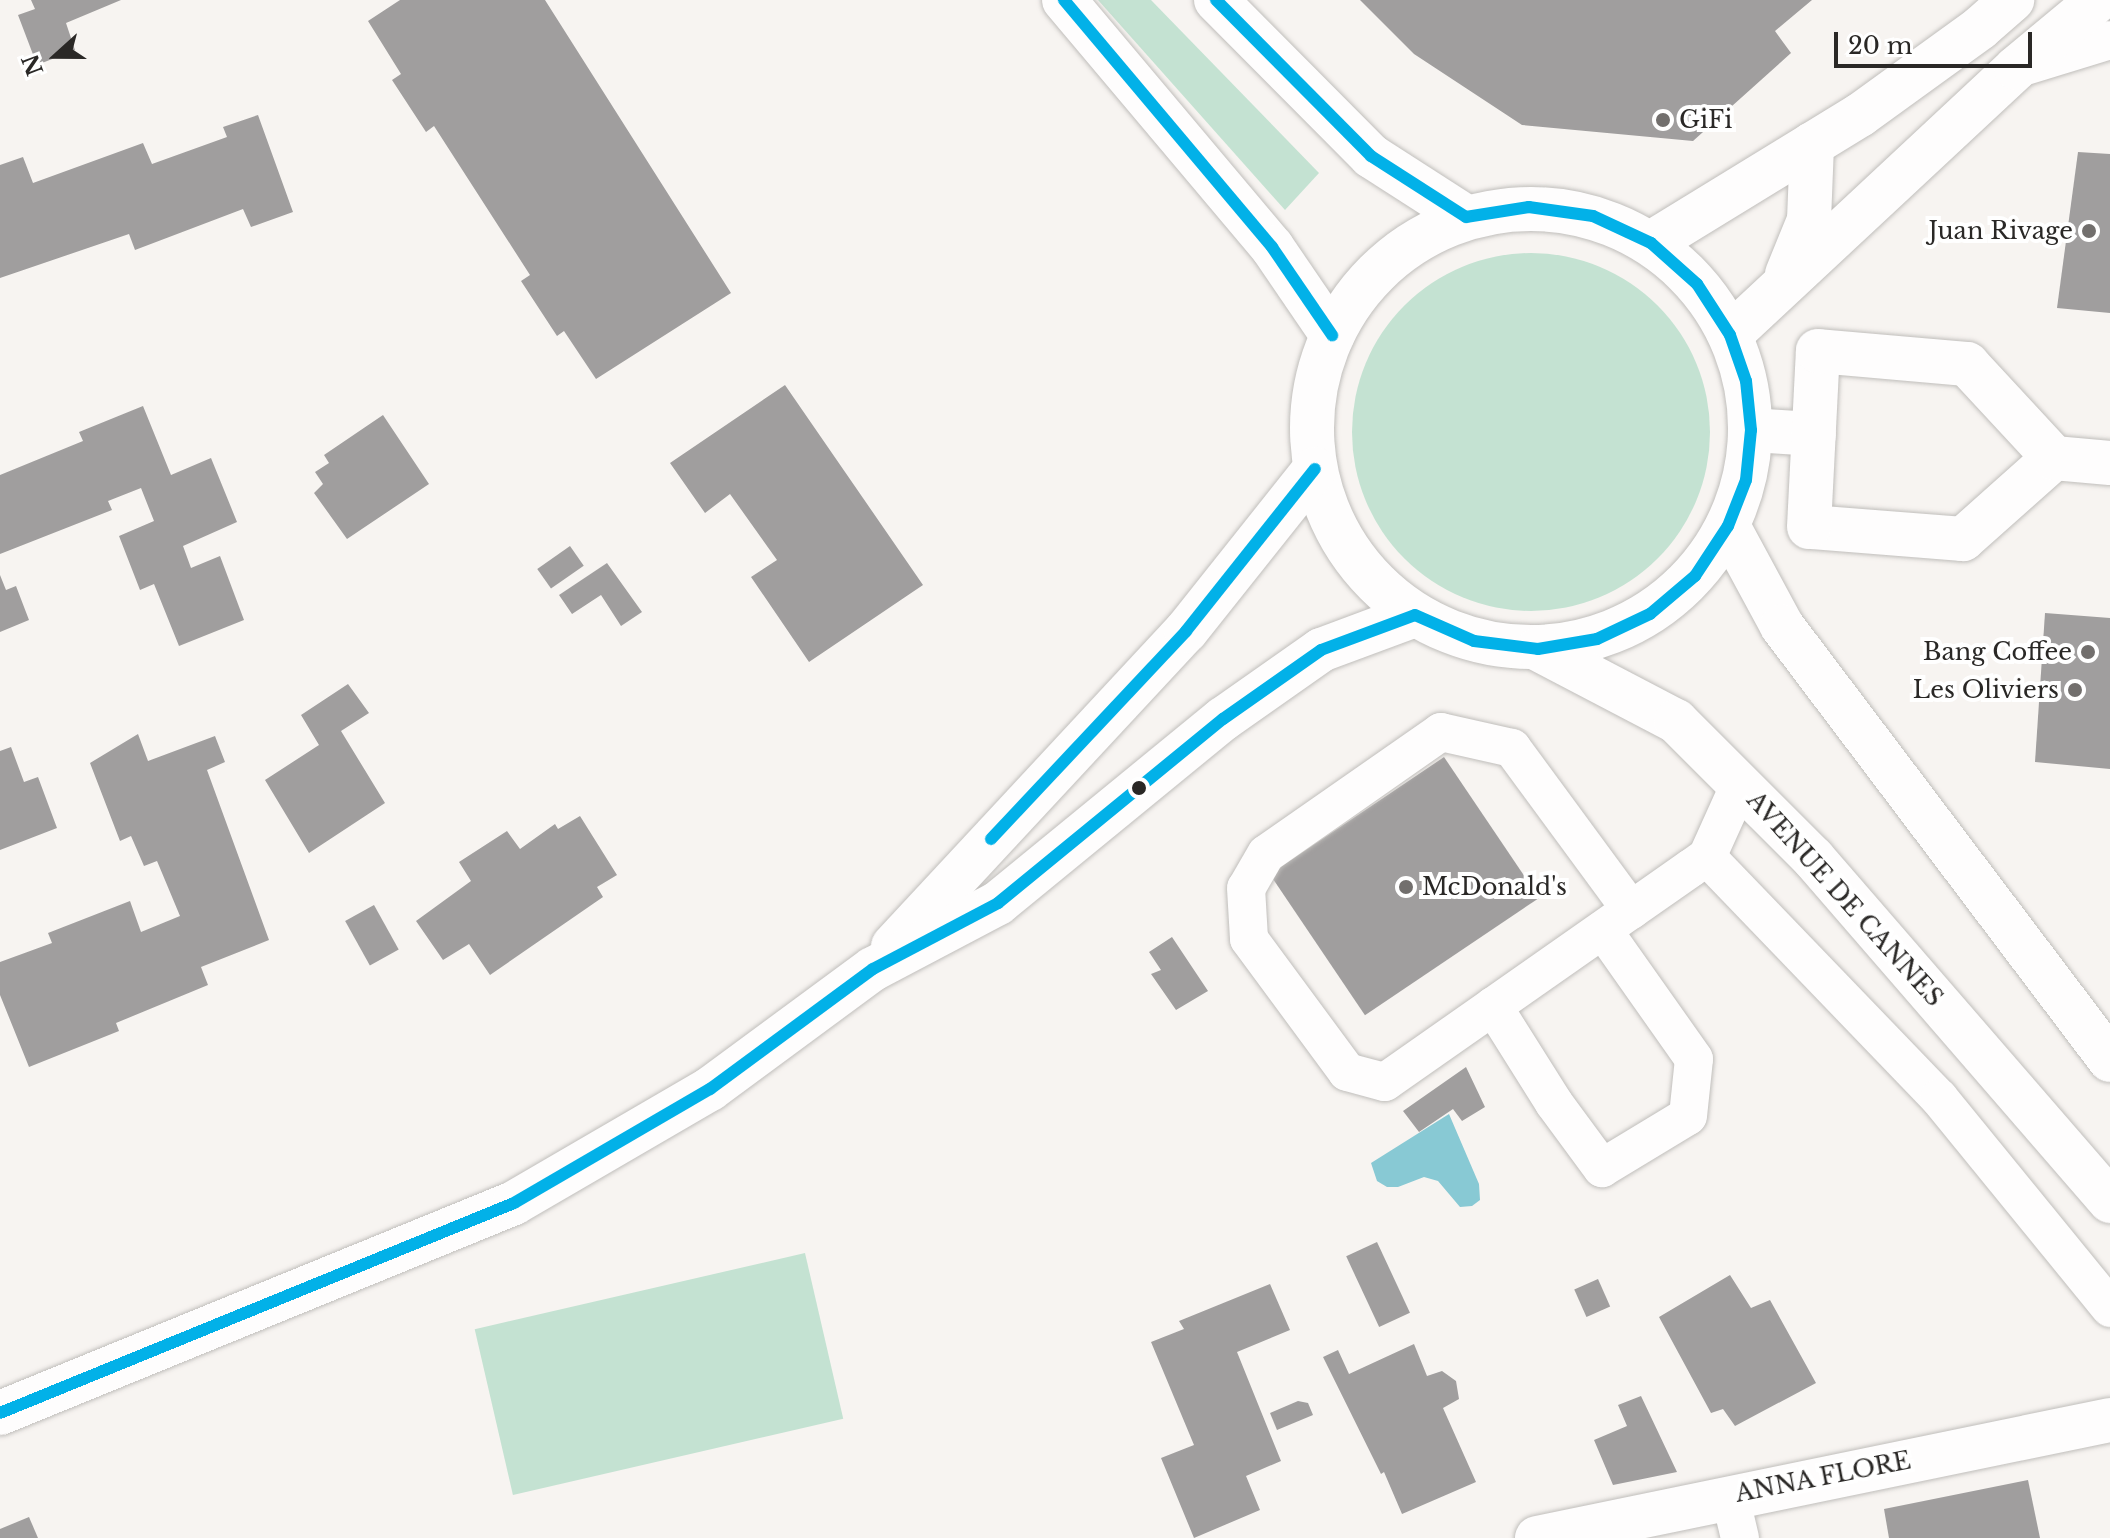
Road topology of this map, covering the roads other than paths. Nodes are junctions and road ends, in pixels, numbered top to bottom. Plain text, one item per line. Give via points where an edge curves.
1 (1064, 0) edge
2 (1216, 0) edge
3 (2012, 0) edge
4 (2098, 0) edge
5 (2110, 40) edge
6 (2016, 68) junction
7 (1812, 144) junction
8 (1466, 217) junction
9 (1651, 243) junction
10 (1782, 287) junction
11 (1332, 335) junction
12 (1730, 335) junction
13 (1751, 430) junction
14 (1814, 434) junction
15 (2054, 458) junction
16 (2110, 463) edge
17 (1315, 469) junction
18 (1728, 526) junction
19 (1415, 615) junction
20 (1538, 649) junction
21 (1740, 784) junction
22 (1707, 857) junction
23 (1617, 920) junction
24 (873, 969) junction
25 (1493, 1006) junction
26 (2110, 1060) edge
27 (2110, 1201) edge
28 (2110, 1308) edge
29 (0, 1413) edge
30 (2110, 1420) edge
31 (1730, 1496) junction
32 (1537, 1538) edge
33 (1740, 1538) edge

1 - 11 main road via 1272,247
2 - 8 main road via 1371,156
3 - 7 main road via 1860,115
4 - 6 main road
5 - 6 lane
6 - 10 main road
7 - 9 main road
7 - 10 main road via 1809,220
8 - 9 main road via 1529,207 1593,216
8 - 11 main road via 1424,235 1387,261 1355,295
9 - 12 main road via 1697,284
10 - 12 main road
11 - 17 main road via 1317,378 1311,424
12 - 13 main road via 1746,381
13 - 14 main road
13 - 18 main road via 1746,480
14 - 15 main road via 1818,351 1967,364
14 - 15 main road via 1809,527 1963,539
15 - 16 main road
17 - 19 main road via 1327,513 1349,552 1378,587
17 - 24 main road via 1186,631
18 - 20 main road via 1695,576 1650,614 1597,639
18 - 26 main road via 1782,626
19 - 20 main road via 1474,641
19 - 24 main road via 1321,650 1223,719 998,903
20 - 21 main road, AVENUE DE CANNES via 1676,721
21 - 22 lane
21 - 27 main road, AVENUE DE CANNES via 1813,858
22 - 23 lane
22 - 28 lane via 1939,1098
23 - 25 lane
23 - 25 lane via 1694,1059 1688,1116 1602,1168
23 - 25 lane via 1512,748 1441,732 1266,854 1246,888 1249,939 1347,1072 1385,1082
24 - 29 main road via 710,1089 514,1203
30 - 31 main road, ANNA FLORE
31 - 32 main road, ANNA FLORE
31 - 33 lane

